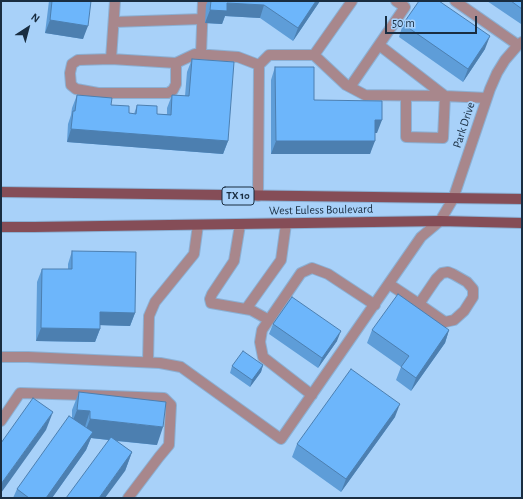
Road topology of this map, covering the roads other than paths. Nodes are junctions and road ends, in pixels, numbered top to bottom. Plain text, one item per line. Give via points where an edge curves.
1 (115, 1) edge
2 (202, 1) edge
3 (352, 1) edge
4 (396, 1) edge
5 (455, 1) edge
6 (202, 19) junction
7 (114, 22) junction
8 (520, 43) edge
9 (379, 45) junction
10 (201, 54) junction
11 (314, 56) junction
12 (111, 59) junction
13 (176, 63) junction
14 (259, 65) junction
15 (350, 87) junction
16 (406, 96) junction
17 (445, 96) junction
18 (487, 98) junction
19 (1, 192) edge
20 (258, 196) junction
21 (453, 199) junction
22 (522, 199) edge
23 (440, 222) junction
24 (522, 223) edge
25 (286, 224) junction
26 (198, 225) junction
27 (240, 225) junction
28 (1, 227) edge
29 (389, 284) junction
30 (419, 304) junction
31 (374, 306) junction
32 (246, 309) junction
33 (269, 320) junction
34 (1, 357) edge
35 (148, 362) junction
36 (312, 395) junction
37 (1, 421) edge
38 (128, 498) edge

1 - 7 street
2 - 6 street
3 - 11 street
4 - 9 street via 406,7
5 - 8 street
6 - 7 street
6 - 10 street
7 - 12 street
8 - 18 street, Park Drive via 497,73
9 - 15 street
9 - 17 street
10 - 13 street via 195,54
10 - 14 street via 238,57
11 - 14 street via 269,55
11 - 15 street
12 - 13 street
12 - 13 street via 78,60 72,64 71,85 76,89 98,93 168,93 176,84
14 - 20 street
15 - 16 street via 365,95
16 - 17 street
16 - 17 street via 406,138 443,138
17 - 18 street
18 - 21 street, Park Drive
19 - 20 main road, West Euless Boulevard / TX 10
20 - 21 main road, West Euless Boulevard / TX 10
21 - 22 main road, West Euless Boulevard / TX 10
21 - 23 street, Park Drive
23 - 24 main road, West Euless Boulevard
23 - 25 main road, West Euless Boulevard
23 - 29 street via 421,237
25 - 27 main road, West Euless Boulevard
25 - 32 street via 281,260
26 - 27 main road, West Euless Boulevard
26 - 28 main road, West Euless Boulevard
26 - 35 street via 194,254 155,302 149,316
27 - 32 street via 234,261 210,299 211,303
29 - 30 street
29 - 31 street
30 - 30 street via 445,322 454,320 464,312 473,297 473,289 453,274 442,273
31 - 33 street via 328,274 312,268 301,273
31 - 36 street
32 - 33 street
33 - 36 street via 262,330 260,342 263,357
34 - 35 street
35 - 36 street via 181,367 281,440
37 - 38 street via 20,393 164,398 171,405 169,445

